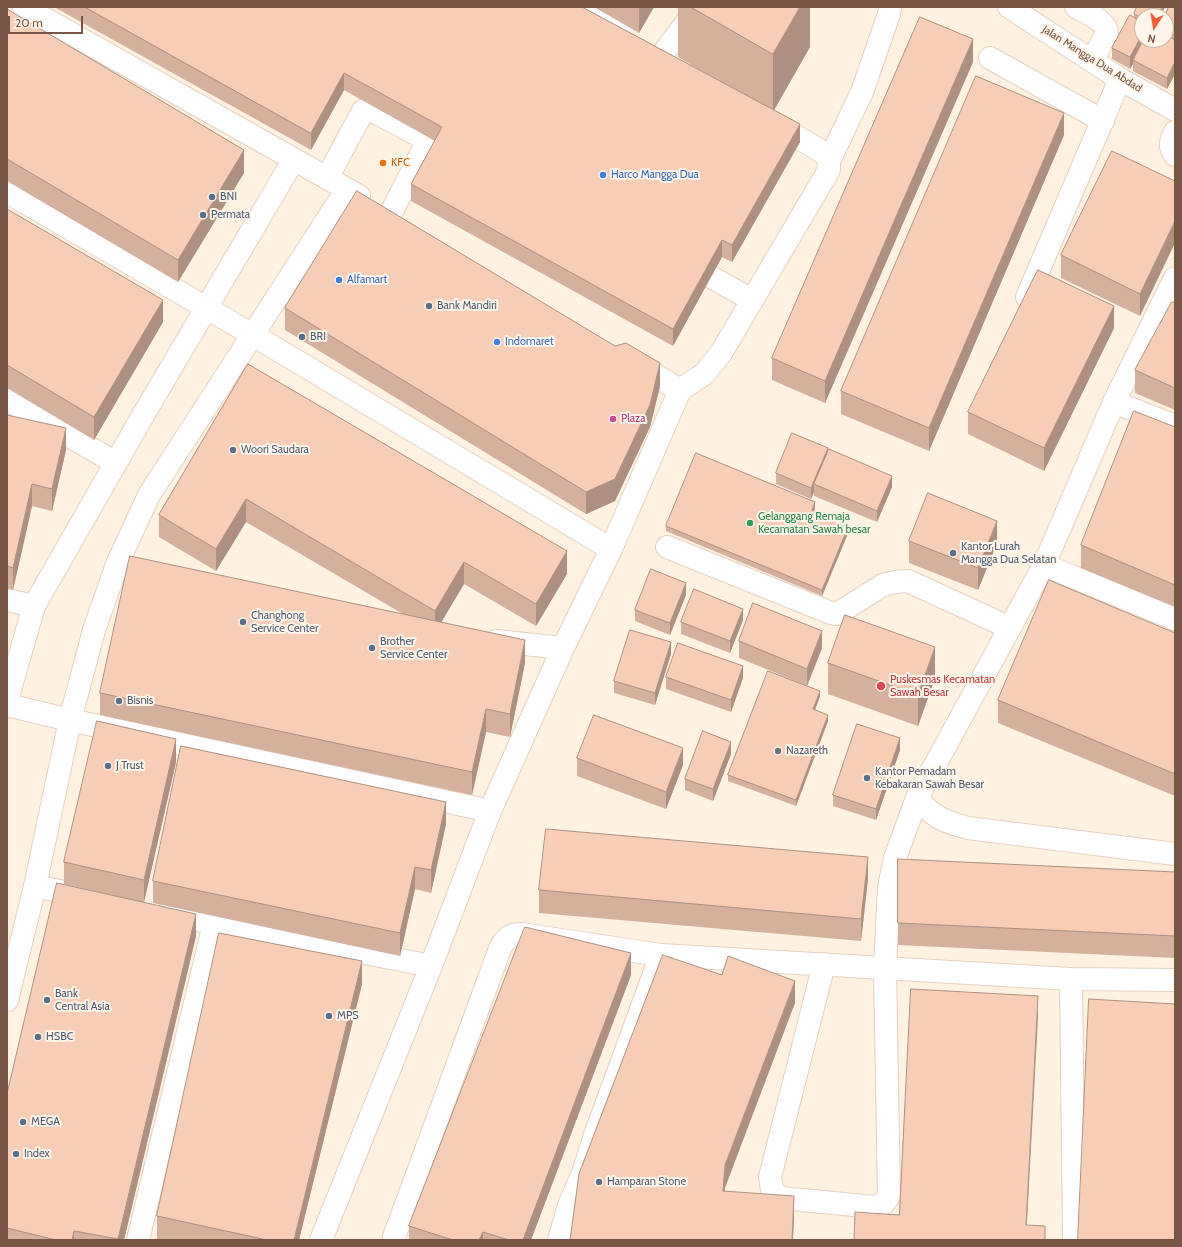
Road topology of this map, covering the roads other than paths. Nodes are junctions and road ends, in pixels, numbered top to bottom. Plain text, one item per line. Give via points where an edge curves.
1 (12, 7) edge
2 (24, 7) edge
3 (584, 7) edge
4 (890, 7) edge
5 (1009, 7) edge
6 (1076, 7) edge
7 (7, 12) edge
8 (686, 23) dead end
9 (1127, 28) edge
10 (990, 58) dead end
11 (1106, 70) junction
12 (1175, 110) edge
13 (758, 113) edge
14 (1103, 121) junction
15 (1175, 132) edge
16 (1175, 155) edge
17 (294, 159) junction
18 (829, 161) junction
19 (327, 178) junction
20 (347, 190) junction
21 (7, 192) edge
22 (390, 215) junction
23 (410, 227) edge
24 (711, 277) edge
25 (1175, 278) edge
26 (752, 300) junction
27 (207, 308) junction
28 (1019, 315) edge
29 (253, 335) junction
30 (619, 353) edge
31 (680, 390) junction
32 (7, 400) edge
33 (1114, 402) junction
34 (7, 409) edge
35 (30, 414) junction
36 (1175, 426) edge
37 (116, 463) junction
38 (667, 547) dead end
39 (611, 549) junction
40 (118, 562) junction
41 (141, 567) edge
42 (1054, 569) junction
43 (7, 600) edge
44 (34, 606) junction
45 (1175, 619) edge
46 (1010, 628) junction
47 (478, 639) edge
48 (563, 648) junction
49 (7, 700) edge
50 (7, 705) edge
51 (70, 720) junction
52 (917, 798) junction
53 (490, 811) junction
54 (1175, 854) edge
55 (35, 886) junction
56 (105, 901) edge
57 (152, 911) edge
58 (214, 924) junction
59 (661, 955) junction
60 (824, 964) junction
61 (431, 966) junction
62 (885, 968) junction
63 (1071, 979) junction
64 (1175, 980) edge
65 (7, 1000) edge
66 (138, 1240) edge
67 (321, 1240) edge
68 (394, 1240) edge
69 (559, 1240) edge
70 (1074, 1240) edge

1 - 7 street
2 - 17 street
3 - 8 street via 669,59
4 - 18 street via 890,14 862,92
5 - 11 street, Jalan Mangga Dua Abdad
6 - 11 street via 1107,28
9 - 11 street
10 - 14 street
11 - 12 street, Jalan Mangga Dua Abdad
11 - 14 street
13 - 18 street via 824,153
14 - 28 street
15 - 16 street via 1170,140 1171,150
17 - 19 street
17 - 27 street
18 - 26 street via 826,175
19 - 20 street
19 - 22 street via 362,111 369,109 420,136 424,140 424,148
20 - 22 street
20 - 29 street
21 - 27 street
22 - 23 street
24 - 26 street
25 - 33 street
26 - 31 street via 704,374
27 - 29 street
27 - 37 street
29 - 39 street
29 - 40 street via 149,495
30 - 31 street
31 - 39 street
32 - 35 street
33 - 36 street
33 - 42 street
34 - 35 street
35 - 37 street
37 - 44 street
38 - 46 street via 831,613 840,612 883,585 908,581
39 - 48 street
40 - 41 street
40 - 51 street via 94,630
42 - 45 street
42 - 46 street
43 - 44 street
44 - 49 street
46 - 52 street
47 - 48 street
48 - 53 street
50 - 51 street
51 - 53 street
51 - 55 street
52 - 54 street via 929,811 945,822 968,828
52 - 62 street via 895,858 890,880
53 - 61 street
55 - 56 street
55 - 65 street
57 - 58 street
58 - 61 street
58 - 66 street
59 - 60 street
59 - 68 street via 521,934 513,934 506,939 498,953
59 - 69 street
60 - 62 street
60 - 62 street via 770,1177 772,1190 781,1198 875,1207 884,1203 889,1196
61 - 67 street
62 - 63 street
63 - 64 street
63 - 70 street

